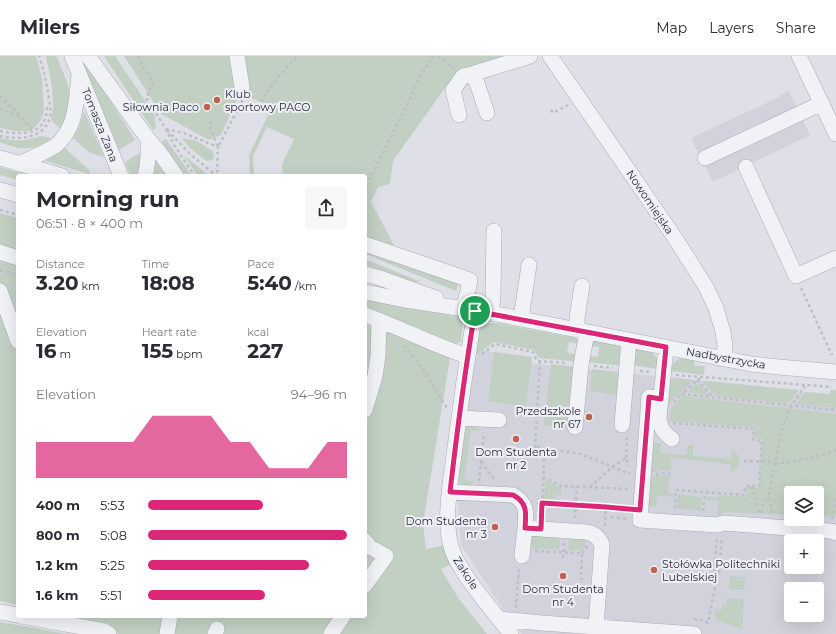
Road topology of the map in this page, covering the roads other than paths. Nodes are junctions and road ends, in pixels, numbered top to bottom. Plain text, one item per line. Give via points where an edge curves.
1 (72, 56) edge
2 (88, 56) edge
3 (237, 56) edge
4 (530, 56) edge
5 (550, 56) edge
6 (799, 56) edge
7 (79, 74) junction
8 (468, 75) junction
9 (242, 87) road end
10 (822, 103) junction
11 (487, 113) dead end
12 (459, 115) dead end
13 (836, 134) edge
14 (148, 139) junction
15 (0, 158) edge
16 (705, 158) dead end
17 (19, 164) junction
18 (746, 167) dead end
19 (55, 174) edge
20 (120, 174) edge
21 (145, 174) edge
22 (175, 174) edge
23 (0, 190) edge
24 (16, 194) edge
25 (494, 231) dead end
26 (367, 245) edge
27 (0, 252) edge
28 (16, 257) edge
29 (836, 258) edge
30 (529, 265) dead end
31 (367, 275) edge
32 (582, 286) dead end
33 (0, 291) edge
34 (367, 292) edge
35 (469, 309) junction
36 (491, 314) junction
37 (372, 318) edge
38 (521, 319) junction
39 (582, 331) junction
40 (16, 335) edge
41 (629, 340) junction
42 (666, 347) junction
43 (467, 356) junction
44 (724, 359) junction
45 (836, 372) edge
46 (661, 399) junction
47 (367, 403) edge
48 (493, 420) road end
49 (458, 421) junction
50 (622, 425) road end
51 (575, 427) dead end
52 (672, 439) dead end
53 (450, 492) junction
54 (532, 529) junction
55 (833, 532) edge
56 (367, 543) edge
57 (522, 556) road end
58 (367, 582) edge
59 (0, 612) edge
60 (16, 615) edge
61 (30, 618) edge
62 (170, 618) edge
63 (342, 618) edge
64 (513, 627) edge
65 (596, 627) junction
66 (563, 629) edge
67 (109, 634) edge
68 (167, 634) edge
69 (331, 634) edge
70 (694, 634) edge

1 - 7 street, Tomasza Zana
2 - 14 street, Tomasza Zana
3 - 9 street
4 - 8 street
5 - 44 street, Nowomiejska via 691,273 706,287 711,309 720,319 725,346
6 - 10 street
7 - 17 street, Tomasza Zana via 74,116 67,133 55,146
7 - 20 street, Tomasza Zana
8 - 11 street via 477,83
8 - 12 street via 453,90
10 - 13 street
10 - 16 street
14 - 21 street
14 - 22 street, Tomasza Zana
15 - 17 street
17 - 19 street
18 - 29 street via 796,276
23 - 24 street
25 - 36 street
26 - 35 street, Zakole via 470,280 467,295
27 - 28 street
30 - 38 street
31 - 35 street, Nadbystrzycka
32 - 39 street via 577,318
33 - 40 street
34 - 35 street, Nadbystrzycka
35 - 36 street, Nadbystrzycka
35 - 43 street, Zakole
36 - 38 street, Nadbystrzycka
37 - 43 street
37 - 47 street via 378,355
38 - 39 street, Nadbystrzycka
39 - 41 street, Nadbystrzycka
39 - 51 street
41 - 42 street, Nadbystrzycka
41 - 50 street
42 - 44 street, Nadbystrzycka
42 - 46 street
43 - 49 street, Zakole
44 - 45 street, Nadbystrzycka
46 - 52 street via 661,426 665,434
46 - 55 street via 649,397 640,520
48 - 49 street
49 - 53 street, Zakole
53 - 54 street via 513,495 523,502
53 - 64 street, Zakole via 450,544 457,562 499,619
54 - 57 street
54 - 65 street via 591,532 601,541
56 - 58 street via 386,556
59 - 60 street
61 - 67 street
62 - 68 street
63 - 69 street
64 - 66 street
65 - 66 street
65 - 70 street

